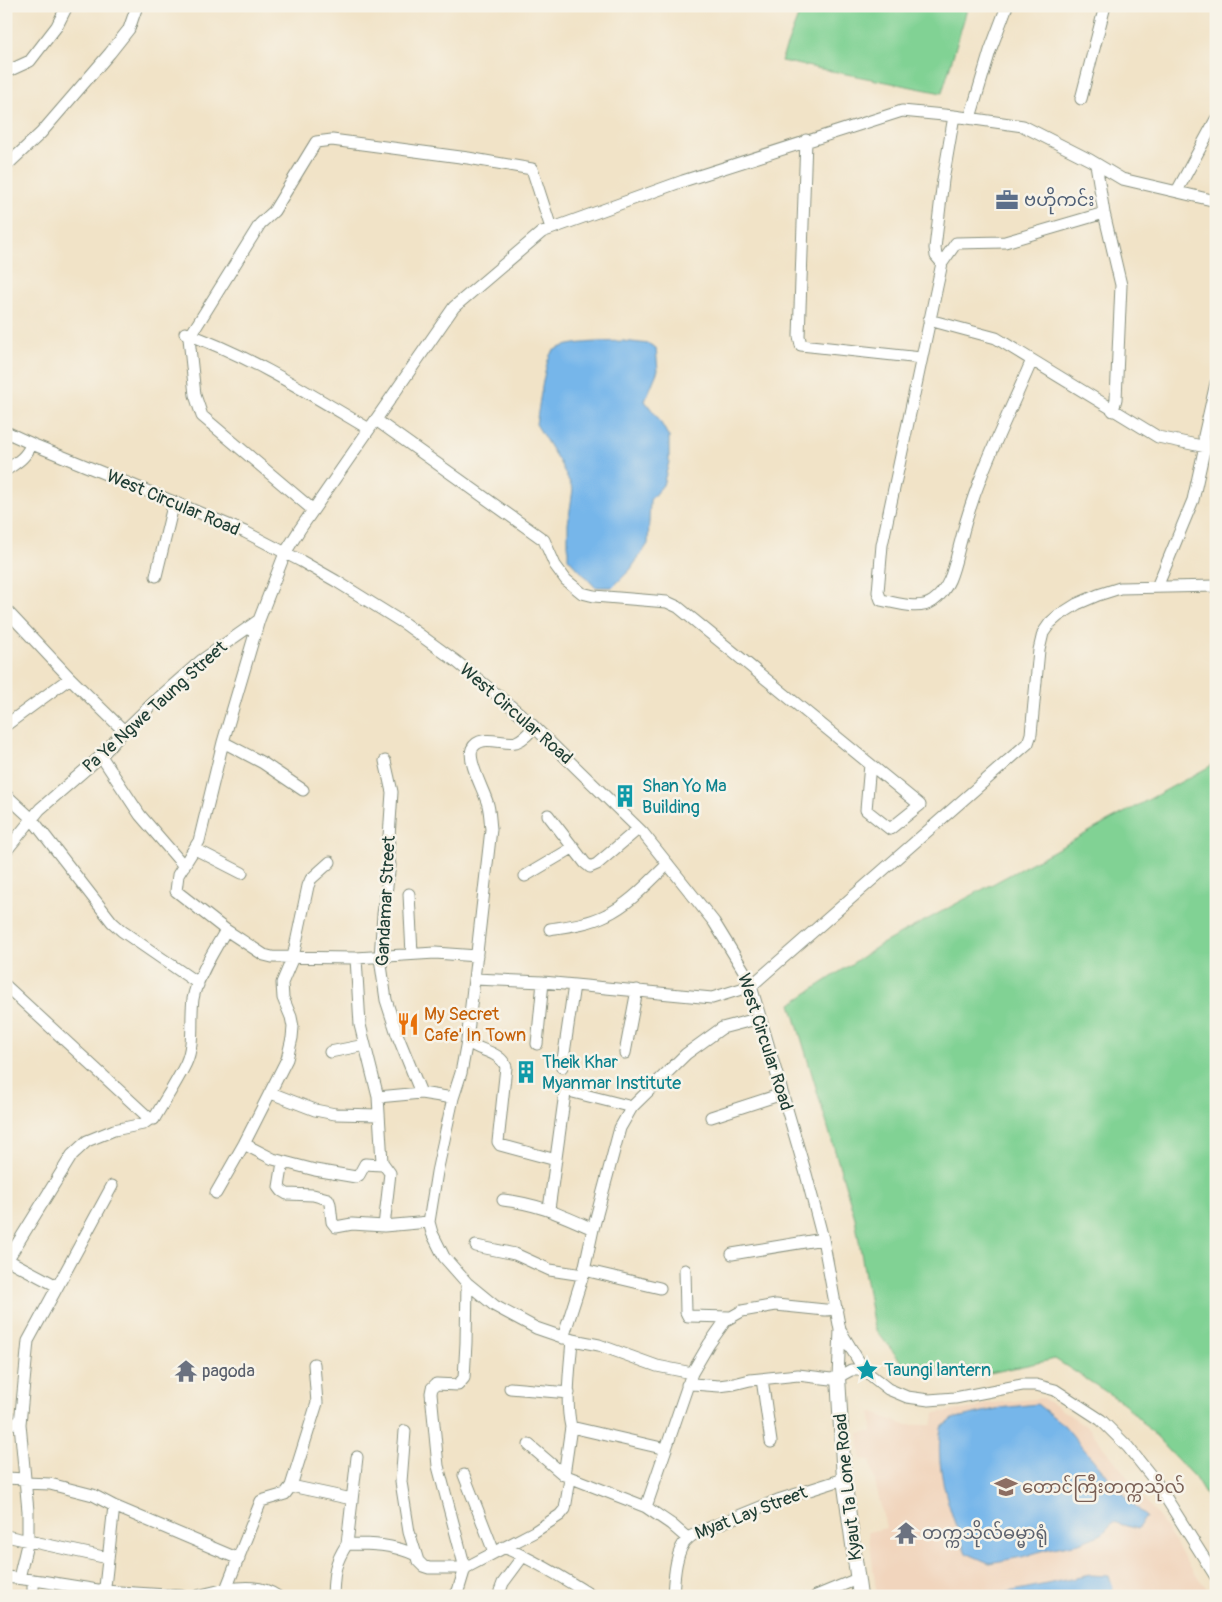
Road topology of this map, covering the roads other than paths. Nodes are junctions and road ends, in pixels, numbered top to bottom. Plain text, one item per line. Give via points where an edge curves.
1 (67, 6) edge
2 (137, 6) edge
3 (1007, 6) edge
4 (1105, 6) edge
5 (6, 72) edge
6 (1081, 99) dead end
7 (954, 116) junction
8 (970, 118) junction
9 (1216, 119) edge
10 (806, 140) junction
11 (1096, 164) junction
12 (6, 166) edge
13 (1177, 191) junction
14 (1216, 201) edge
15 (1104, 213) junction
16 (551, 228) junction
17 (942, 263) junction
18 (930, 320) junction
19 (187, 334) junction
20 (921, 358) junction
21 (1032, 360) junction
22 (1216, 382) edge
23 (1113, 411) junction
24 (372, 425) junction
25 (6, 432) edge
26 (32, 444) junction
27 (1210, 448) edge
28 (6, 470) edge
29 (174, 502) junction
30 (313, 510) junction
31 (285, 553) junction
32 (156, 576) dead end
33 (1216, 586) edge
34 (1157, 587) junction
35 (6, 610) edge
36 (258, 620) junction
37 (70, 678) junction
38 (6, 725) edge
39 (534, 727) junction
40 (124, 731) junction
41 (223, 742) junction
42 (101, 756) junction
43 (385, 761) dead end
44 (870, 764) junction
45 (302, 790) dead end
46 (6, 796) edge
47 (548, 815) dead end
48 (32, 819) junction
49 (638, 829) junction
50 (574, 847) junction
51 (194, 849) junction
52 (6, 851) edge
53 (330, 862) dead end
54 (668, 864) junction
55 (184, 866) junction
56 (242, 873) dead end
57 (525, 876) dead end
58 (409, 894) dead end
59 (550, 929) dead end
60 (226, 930) junction
61 (412, 954) junction
62 (477, 956) junction
63 (292, 957) junction
64 (356, 958) junction
65 (380, 958) junction
66 (474, 979) junction
67 (543, 982) junction
68 (198, 985) junction
69 (574, 985) junction
70 (6, 986) edge
71 (751, 986) junction
72 (637, 990) junction
73 (760, 1018) junction
74 (466, 1041) junction
75 (537, 1044) dead end
76 (365, 1045) junction
77 (330, 1052) dead end
78 (625, 1053) dead end
79 (562, 1067) dead end
80 (271, 1093) junction
81 (421, 1093) junction
82 (782, 1094) junction
83 (378, 1097) junction
84 (453, 1098) junction
85 (632, 1107) junction
86 (379, 1115) junction
87 (710, 1117) dead end
88 (150, 1119) junction
89 (244, 1144) junction
90 (556, 1160) junction
91 (283, 1162) junction
92 (382, 1165) junction
93 (112, 1186) dead end
94 (216, 1193) dead end
95 (504, 1200) dead end
96 (549, 1209) junction
97 (429, 1222) junction
98 (384, 1226) junction
99 (593, 1229) junction
100 (823, 1239) junction
101 (476, 1246) dead end
102 (732, 1254) dead end
103 (7, 1260) edge
104 (686, 1270) dead end
105 (584, 1272) junction
106 (467, 1283) junction
107 (56, 1286) junction
108 (660, 1288) dead end
109 (837, 1309) junction
110 (730, 1317) junction
111 (840, 1330) junction
112 (567, 1339) junction
113 (314, 1364) dead end
114 (864, 1370) junction
115 (692, 1373) junction
116 (838, 1377) junction
117 (762, 1379) junction
118 (687, 1385) junction
119 (510, 1388) dead end
120 (569, 1393) junction
121 (6, 1422) edge
122 (20, 1424) junction
123 (571, 1426) junction
124 (406, 1431) dead end
125 (771, 1442) dead end
126 (529, 1445) dead end
127 (666, 1449) junction
128 (357, 1457) dead end
129 (464, 1475) dead end
130 (567, 1477) junction
131 (6, 1478) edge
132 (844, 1479) junction
133 (25, 1481) junction
134 (291, 1486) junction
135 (352, 1499) junction
136 (114, 1506) junction
137 (646, 1507) junction
138 (6, 1536) edge
139 (687, 1538) junction
140 (28, 1540) junction
141 (347, 1544) junction
142 (499, 1550) junction
143 (416, 1555) junction
144 (524, 1556) junction
145 (108, 1558) junction
146 (239, 1559) junction
147 (465, 1568) junction
148 (6, 1577) edge
149 (1216, 1577) edge
150 (19, 1578) junction
151 (857, 1579) junction
152 (33, 1580) junction
153 (226, 1589) junction
154 (242, 1592) edge
155 (104, 1594) edge
156 (458, 1594) edge
157 (33, 1596) edge
158 (182, 1596) edge
159 (197, 1596) edge
160 (277, 1596) edge
161 (333, 1596) edge
162 (502, 1596) edge
163 (592, 1596) edge
164 (673, 1596) edge
165 (816, 1596) edge
166 (860, 1596) edge

1 - 5 street via 57,26 30,61
2 - 12 street via 129,29 110,53 41,132
3 - 8 street
4 - 6 street
7 - 8 street
7 - 10 street via 902,111
7 - 17 street via 934,248
8 - 11 street via 1023,126
9 - 13 street
10 - 16 street
10 - 20 street via 801,345
11 - 13 street via 1122,179
11 - 15 street
13 - 14 street
15 - 17 street via 1005,242 956,243
15 - 23 street via 1121,285
16 - 19 street via 532,169 332,140 316,142 274,211 260,224
16 - 24 street via 542,232 454,307
17 - 18 street
18 - 20 street
18 - 21 street via 996,338
19 - 24 street via 204,339
19 - 30 street via 195,395 202,416
20 - 21 street via 882,545 878,592 881,600 919,606 932,602 942,592 956,566 976,489
21 - 23 street
22 - 27 street via 1204,436
23 - 27 street via 1158,437
24 - 30 street
24 - 44 street via 544,540 555,565 582,593 667,602 678,607
25 - 26 street, West Circular Road
26 - 28 street via 20,462
26 - 29 street, West Circular Road
27 - 34 street via 1193,500
29 - 31 street, West Circular Road
29 - 32 street
30 - 31 street
31 - 36 street
31 - 39 street, West Circular Road via 405,624 457,662
33 - 34 street
34 - 71 street via 1120,588 1098,594 1050,623 1043,633 1039,650 1028,743
35 - 37 street
36 - 40 street, Pa Ye Ngwe Taung Street via 202,660
36 - 41 street
37 - 38 street
37 - 40 street
39 - 49 street, West Circular Road
39 - 62 street via 515,742 483,741 471,752 488,805 491,828
40 - 42 street, Pa Ye Ngwe Taung Street
41 - 45 street via 263,763
41 - 51 street via 199,841
42 - 48 street, Pa Ye Ngwe Taung Street
42 - 55 street via 140,815
43 - 65 street, Gandamar Street via 392,792 390,866
44 - 44 street via 866,810 890,829 920,805
46 - 48 street
47 - 50 street
48 - 52 street, Pa Ye Ngwe Taung Street
48 - 68 street via 112,922
49 - 50 street via 590,867
49 - 54 street, West Circular Road
50 - 57 street
51 - 55 street
51 - 56 street
53 - 63 street via 308,886
54 - 59 street via 606,916
54 - 71 street, West Circular Road via 714,922
55 - 60 street via 178,875 176,891
58 - 61 street
60 - 63 street via 264,955
60 - 68 street
61 - 62 street
61 - 65 street
62 - 66 street
63 - 64 street
63 - 80 street via 282,991 292,1022 292,1038 287,1059
64 - 65 street
64 - 76 street via 360,1025
65 - 81 street, Gandamar Street via 386,1000
66 - 67 street
66 - 74 street
67 - 69 street
67 - 75 street
68 - 88 street via 193,996 187,1062 154,1119
69 - 72 street
69 - 79 street
70 - 88 street
71 - 72 street via 712,998
71 - 73 street, West Circular Road
72 - 78 street
73 - 82 street, West Circular Road
73 - 85 street via 722,1028 686,1054
74 - 84 street
74 - 90 street via 494,1054 506,1067 500,1145
76 - 77 street
76 - 83 street
80 - 86 street via 315,1110
80 - 89 street
81 - 83 street
81 - 84 street
82 - 87 street
82 - 100 street, West Circular Road
83 - 86 street
84 - 97 street
85 - 90 street via 569,1091 565,1093
85 - 99 street via 620,1128
86 - 92 street
88 - 103 street via 87,1141 72,1155
89 - 91 street
89 - 94 street
90 - 96 street
91 - 92 street via 356,1177 365,1164
91 - 98 street via 279,1187 282,1191 328,1199 336,1227 352,1224
92 - 98 street via 390,1173
93 - 107 street
95 - 96 street
96 - 99 street
97 - 98 street
97 - 106 street via 444,1257
99 - 105 street
100 - 102 street
100 - 109 street, West Circular Road
101 - 105 street via 515,1254 550,1270
103 - 107 street
104 - 110 street via 688,1316
105 - 108 street
105 - 112 street
106 - 112 street via 495,1306 536,1328
106 - 147 street via 464,1378 458,1385 436,1384 431,1393 438,1466
107 - 122 street via 28,1341
109 - 110 street via 776,1305 742,1311
109 - 111 street, West Circular Road
110 - 115 street
111 - 114 street, West Circular Road
111 - 116 street
112 - 115 street
112 - 120 street
113 - 134 street via 317,1403
114 - 116 street via 851,1370
114 - 149 street, West Circular Road via 888,1389 907,1397 930,1400 1022,1385 1055,1390 1101,1420 1128,1447 1156,1482
115 - 118 street
116 - 117 street via 798,1375
116 - 132 main road, Kyaut Ta Lone Road
117 - 118 street via 719,1386
117 - 125 street
118 - 127 street
119 - 120 street
120 - 123 street
121 - 122 street
122 - 133 street
123 - 127 street
123 - 130 street
124 - 143 street via 401,1482
126 - 130 street
127 - 137 street
128 - 135 street
129 - 142 street
130 - 137 street
130 - 142 street via 565,1509 560,1515
131 - 133 street
132 - 139 street, Myat Lay Street via 778,1500
132 - 151 main road, Kyaut Ta Lone Road
133 - 136 street via 93,1495
133 - 140 street
134 - 135 street
134 - 146 street via 285,1494 261,1501
135 - 141 street
136 - 145 street
136 - 146 street
137 - 139 street
138 - 140 street
139 - 164 street, Myat Lay Street via 679,1552
140 - 145 street
140 - 150 street
141 - 143 street via 398,1547
141 - 161 street via 334,1571
142 - 144 street
142 - 147 street
143 - 147 street via 418,1561 429,1568
144 - 162 street via 503,1584
144 - 163 street
145 - 155 street
146 - 153 street
147 - 156 street
148 - 150 street
150 - 152 street
151 - 165 street
151 - 166 main road, Kyaut Ta Lone Road
152 - 155 street
152 - 157 street
153 - 154 street
153 - 159 street
154 - 160 street via 251,1586
155 - 158 street

